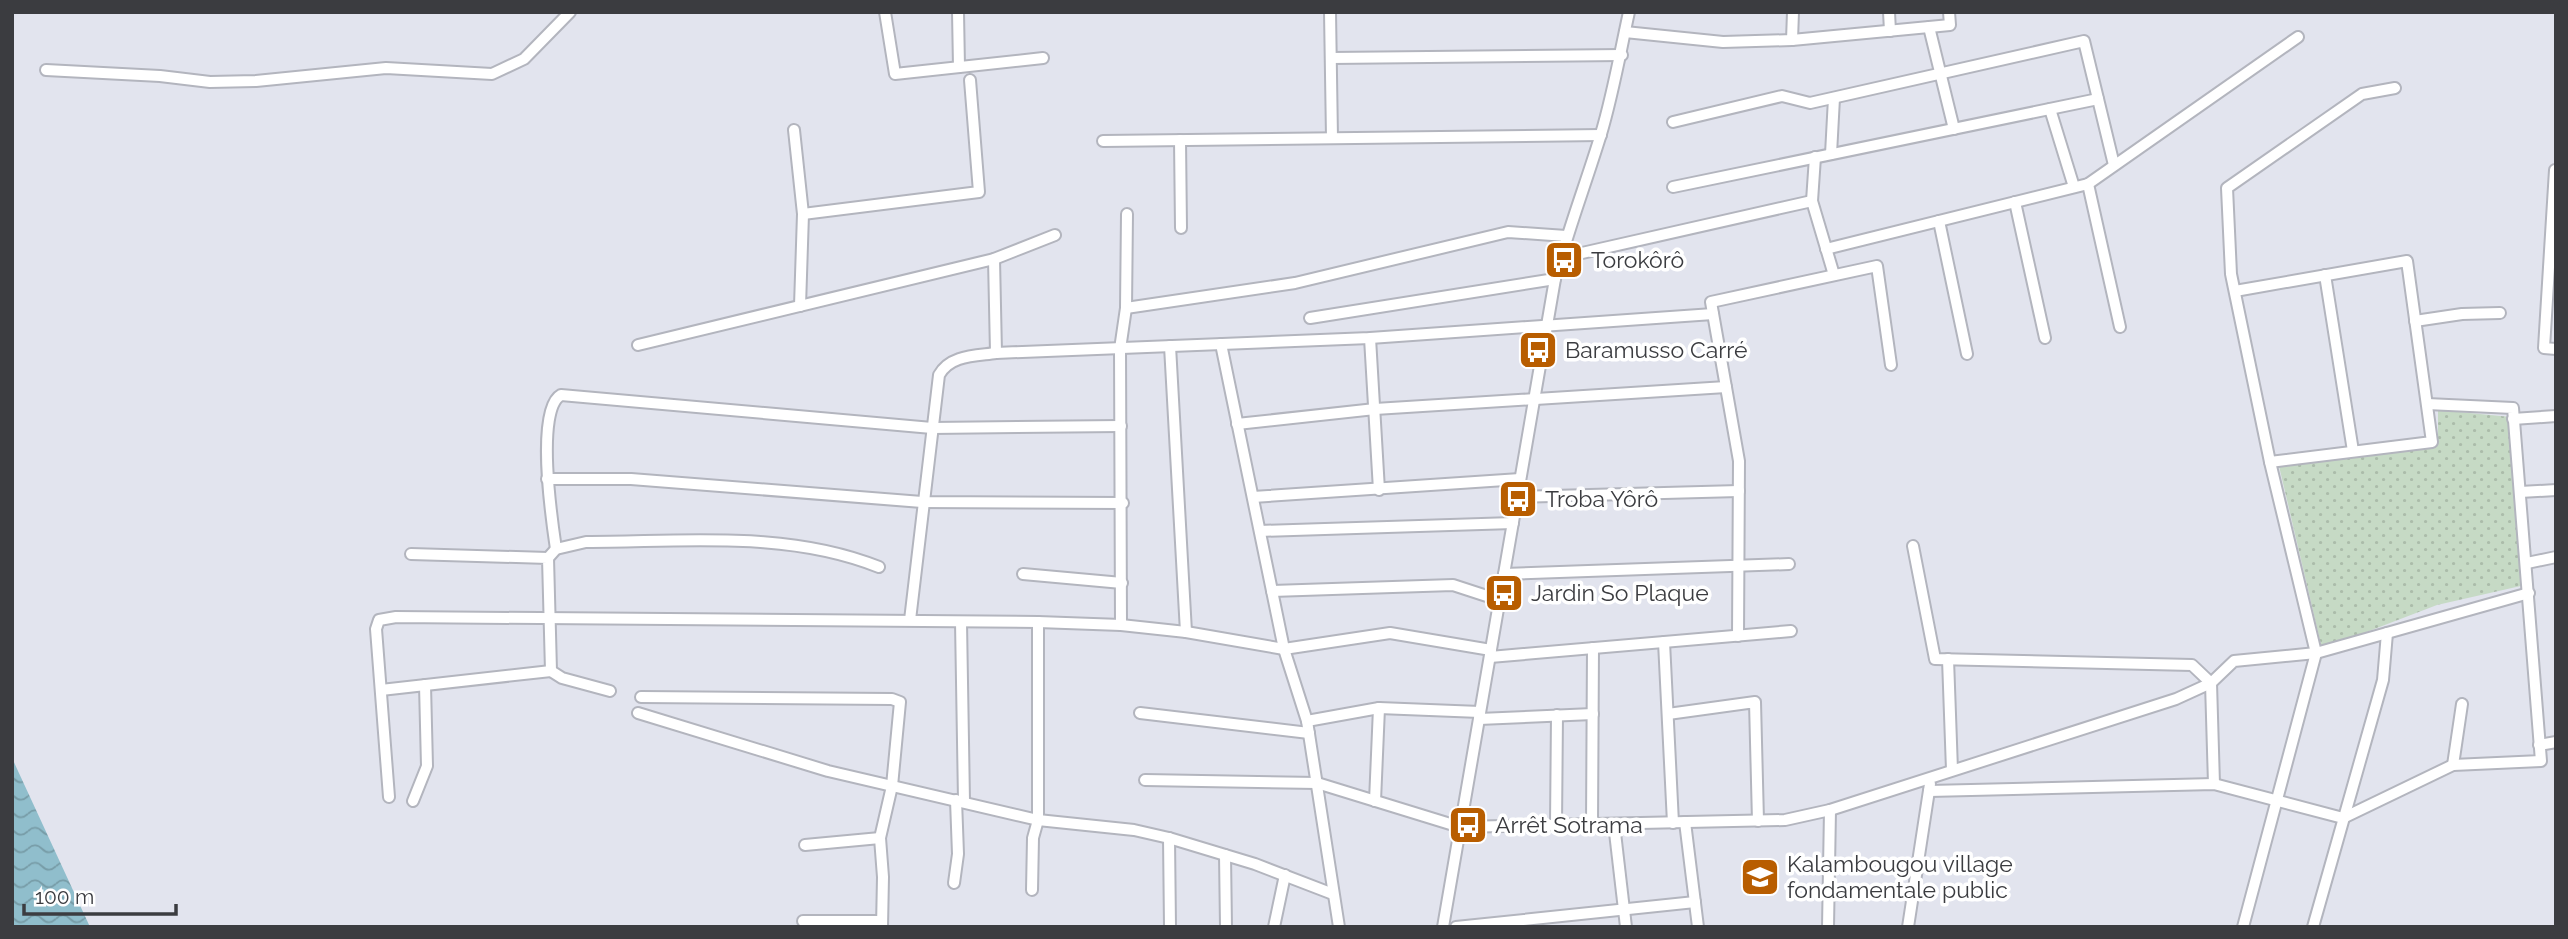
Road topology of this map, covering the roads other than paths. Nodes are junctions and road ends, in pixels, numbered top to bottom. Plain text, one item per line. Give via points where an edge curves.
1 (570, 12) edge
2 (885, 12) edge
3 (958, 12) edge
4 (1330, 12) edge
5 (1629, 12) edge
6 (1793, 12) edge
7 (1889, 12) edge
8 (1949, 12) edge
9 (1929, 27) junction
10 (1890, 31) junction
11 (1625, 32) junction
12 (2298, 37) dead end
13 (1792, 40) junction
14 (1622, 55) junction
15 (1043, 58) dead end
16 (1331, 58) junction
17 (958, 67) junction
18 (46, 70) dead end
19 (1941, 74) junction
20 (970, 80) dead end
21 (2395, 88) dead end
22 (1834, 98) junction
23 (2098, 99) junction
24 (2050, 109) junction
25 (1673, 122) dead end
26 (1954, 129) junction
27 (794, 130) dead end
28 (1601, 135) junction
29 (1332, 138) junction
30 (1180, 140) junction
31 (1103, 141) dead end
32 (1831, 154) junction
33 (1815, 158) junction
34 (2114, 165) junction
35 (2555, 170) edge
36 (2088, 184) junction
37 (1673, 187) dead end
38 (2074, 187) junction
39 (1812, 201) junction
40 (2015, 202) junction
41 (803, 214) junction
42 (1127, 214) dead end
43 (1939, 220) junction
44 (1181, 229) dead end
45 (1055, 235) dead end
46 (1566, 236) junction
47 (1826, 249) junction
48 (1560, 258) junction
49 (994, 259) junction
50 (1834, 275) junction
51 (2325, 275) junction
52 (1555, 279) junction
53 (2235, 290) junction
54 (800, 306) junction
55 (1126, 308) junction
56 (2500, 313) dead end
57 (1713, 314) junction
58 (1310, 318) dead end
59 (2415, 321) junction
60 (1547, 326) junction
61 (2120, 327) dead end
62 (1370, 338) junction
63 (2045, 338) dead end
64 (1221, 344) junction
65 (638, 345) dead end
66 (1170, 346) junction
67 (1120, 349) junction
68 (2556, 349) edge
69 (996, 353) junction
70 (1967, 354) dead end
71 (1891, 365) dead end
72 (1726, 387) junction
73 (1534, 402) junction
74 (2427, 404) junction
75 (1375, 410) junction
76 (2556, 416) edge
77 (2514, 419) junction
78 (1237, 424) junction
79 (1121, 426) junction
80 (932, 428) junction
81 (2353, 452) junction
82 (2270, 462) junction
83 (547, 479) junction
84 (1520, 480) junction
85 (1378, 490) junction
86 (2556, 490) edge
87 (1739, 491) junction
88 (2520, 492) junction
89 (1253, 497) junction
90 (1517, 497) junction
91 (922, 502) junction
92 (1123, 503) junction
93 (1513, 523) junction
94 (1260, 531) junction
95 (1913, 546) dead end
96 (556, 549) junction
97 (411, 554) dead end
98 (2556, 557) edge
99 (548, 558) junction
100 (2526, 563) junction
101 (1789, 564) dead end
102 (1738, 566) junction
103 (879, 567) dead end
104 (1023, 574) dead end
105 (1504, 574) junction
106 (1122, 583) junction
107 (1272, 592) junction
108 (2529, 593) junction
109 (1500, 600) junction
110 (551, 620) junction
111 (910, 620) junction
112 (961, 622) junction
113 (1038, 622) junction
114 (1121, 625) junction
115 (1791, 631) dead end
116 (1186, 632) junction
117 (2387, 633) junction
118 (1738, 636) junction
119 (1664, 642) junction
120 (1593, 648) junction
121 (1284, 649) junction
122 (1490, 653) junction
123 (2316, 653) junction
124 (1948, 659) junction
125 (551, 671) junction
126 (2211, 683) junction
127 (425, 685) junction
128 (381, 690) junction
129 (610, 691) dead end
130 (641, 697) dead end
131 (2462, 704) dead end
132 (1378, 708) junction
133 (638, 713) dead end
134 (1140, 713) dead end
135 (1593, 714) junction
136 (1668, 714) junction
137 (1558, 715) junction
138 (1479, 716) junction
139 (1308, 727) junction
140 (2556, 742) edge
141 (2539, 745) junction
142 (2453, 765) junction
143 (1952, 770) junction
144 (1931, 777) junction
145 (1145, 780) dead end
146 (1317, 783) junction
147 (2214, 784) junction
148 (892, 786) junction
149 (1929, 791) junction
150 (389, 797) dead end
151 (2277, 800) junction
152 (413, 801) dead end
153 (960, 801) junction
154 (1375, 801) junction
155 (1830, 810) junction
156 (2343, 818) junction
157 (1038, 820) junction
158 (1758, 821) junction
159 (1673, 822) junction
160 (1685, 822) junction
161 (1592, 824) junction
162 (1614, 824) junction
163 (1556, 825) junction
164 (1460, 827) junction
165 (880, 838) junction
166 (1169, 838) junction
167 (805, 845) dead end
168 (1225, 855) junction
169 (1284, 875) junction
170 (954, 883) dead end
171 (1032, 890) dead end
172 (1333, 894) junction
173 (1695, 902) junction
174 (1624, 909) junction
175 (803, 921) dead end
176 (882, 924) edge
177 (1170, 927) edge
178 (1226, 927) edge
179 (1274, 927) edge
180 (1339, 927) edge
181 (1443, 927) edge
182 (1456, 927) edge
183 (1626, 927) edge
184 (1698, 927) edge
185 (1828, 927) edge
186 (1908, 927) edge
187 (2243, 927) edge
188 (2313, 927) edge

1 - 18 street via 524,60 492,74 386,68 210,82
2 - 17 street via 895,74
3 - 17 street
4 - 16 street
5 - 11 street
6 - 13 street
7 - 10 street
8 - 9 street via 1950,25
9 - 10 street
9 - 19 street
10 - 13 street
11 - 13 street via 1723,42
11 - 14 street
12 - 34 street
14 - 16 street
14 - 28 street
15 - 17 street
16 - 29 street
19 - 22 street
19 - 23 street via 2084,41
19 - 26 street
20 - 41 street via 979,192
21 - 53 street via 2362,94 2227,188
22 - 25 street via 1810,103 1782,96
22 - 32 street
23 - 24 street
23 - 34 street
24 - 26 street
24 - 38 street
26 - 32 street
27 - 41 street
28 - 29 street
28 - 46 street
29 - 30 street
30 - 31 street
30 - 44 street
32 - 33 street
33 - 37 street
33 - 39 street
34 - 36 street
35 - 68 street via 2544,348
36 - 38 street
36 - 61 street
38 - 40 street
39 - 47 street
39 - 48 street
40 - 43 street
40 - 63 street
41 - 54 street
42 - 55 street
43 - 47 street
43 - 70 street
45 - 49 street
46 - 48 street
46 - 55 street via 1508,232 1295,283
47 - 50 street
48 - 52 street
49 - 54 street
49 - 69 street
50 - 57 street via 1711,302
50 - 71 street via 1877,266
51 - 53 street
51 - 59 street via 2407,261
51 - 81 street
52 - 58 street
52 - 60 street
53 - 82 street
54 - 65 street
55 - 67 street
56 - 59 street
57 - 60 street
57 - 72 street
59 - 74 street
60 - 62 street
60 - 73 street
62 - 64 street
62 - 75 street
64 - 66 street
64 - 78 street
66 - 67 street
66 - 116 street
67 - 69 street
67 - 79 street
69 - 80 street via 944,366
72 - 73 street
72 - 87 street via 1739,461
73 - 75 street
73 - 84 street
74 - 77 street via 2513,408
74 - 81 street via 2432,442
75 - 78 street
75 - 85 street
76 - 77 street
77 - 88 street
78 - 89 street
79 - 80 street
79 - 92 street
80 - 83 street via 561,395 553,403
80 - 91 street
81 - 82 street
82 - 123 street
83 - 91 street via 631,479
83 - 96 street
84 - 85 street
84 - 90 street
85 - 89 street
86 - 88 street
87 - 90 street
87 - 102 street
88 - 100 street
89 - 94 street
90 - 93 street
91 - 92 street
91 - 111 street
92 - 106 street
93 - 94 street
93 - 105 street
94 - 107 street
95 - 124 street via 1935,659
96 - 99 street
96 - 103 street via 586,542 785,543 846,554
97 - 99 street
98 - 100 street
99 - 110 street
100 - 108 street
101 - 102 street
102 - 105 street
102 - 118 street
104 - 106 street
105 - 109 street
106 - 114 street
107 - 109 street via 1452,585
107 - 121 street
108 - 117 street
108 - 141 street
109 - 122 street
110 - 111 street
110 - 125 street
110 - 128 street via 379,620 376,639
111 - 112 street
112 - 113 street
112 - 153 street
113 - 114 street
113 - 157 street
114 - 116 street
115 - 118 street
116 - 121 street
117 - 123 street
117 - 156 street via 2383,680
118 - 119 street
119 - 120 street
119 - 136 street
120 - 122 street
120 - 135 street
121 - 122 street via 1390,634
121 - 139 street
122 - 138 street
123 - 126 street via 2234,661
123 - 151 street
124 - 126 street via 2192,665
124 - 143 street
125 - 127 street
125 - 129 street
126 - 143 street via 2176,699
126 - 147 street
127 - 128 street
127 - 152 street via 427,766
128 - 150 street
130 - 148 street via 892,699 900,702 901,709
131 - 142 street
132 - 138 street
132 - 139 street
132 - 154 street
133 - 148 street via 794,763
134 - 139 street
135 - 137 street
135 - 161 street
136 - 158 street via 1755,702
136 - 159 street
137 - 138 street
137 - 163 street
138 - 164 street
139 - 146 street
140 - 141 street
141 - 142 street via 2541,761
142 - 156 street
143 - 144 street
144 - 149 street
144 - 155 street
145 - 146 street
146 - 154 street
146 - 172 street
147 - 149 street
147 - 151 street
148 - 153 street
148 - 165 street
149 - 186 street
151 - 156 street
151 - 187 street
153 - 157 street
153 - 170 street
154 - 164 street
155 - 158 street
155 - 185 street
156 - 188 street
157 - 166 street
157 - 171 street
158 - 160 street
159 - 160 street
159 - 162 street
160 - 173 street
161 - 162 street
161 - 163 street
162 - 174 street
163 - 164 street
164 - 181 street
165 - 167 street
165 - 176 street
166 - 168 street
166 - 177 street
168 - 169 street
168 - 178 street
169 - 172 street
169 - 179 street
172 - 180 street
173 - 174 street
173 - 184 street
174 - 182 street
174 - 183 street
175 - 176 street

